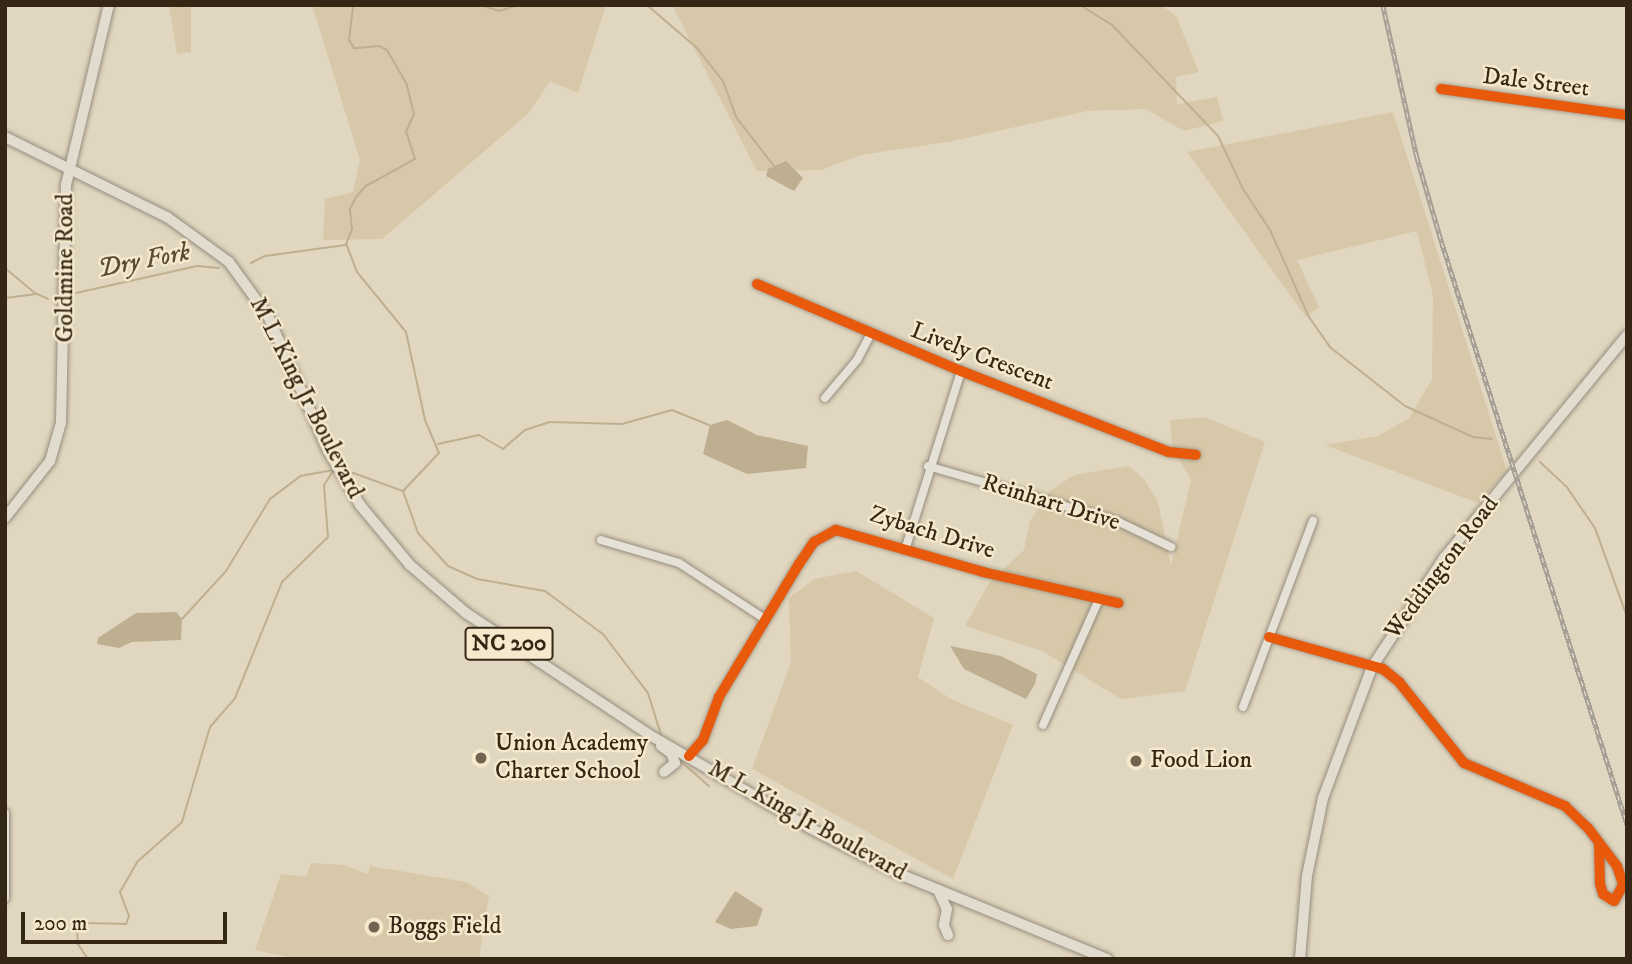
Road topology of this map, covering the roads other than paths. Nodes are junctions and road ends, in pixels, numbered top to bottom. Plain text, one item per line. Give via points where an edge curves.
1 (109, 5) edge
2 (1441, 89) dead end
3 (1627, 115) edge
4 (5, 137) edge
5 (69, 168) junction
6 (757, 284) dead end
7 (1627, 335) edge
8 (870, 336) junction
9 (961, 371) junction
10 (825, 398) dead end
11 (1196, 455) dead end
12 (928, 466) junction
13 (5, 518) edge
14 (1313, 521) dead end
15 (601, 540) dead end
16 (1171, 547) dead end
17 (905, 550) junction
18 (1098, 598) junction
19 (1118, 603) dead end
20 (765, 619) junction
21 (1269, 637) junction
22 (533, 661) junction
23 (1372, 667) junction
24 (1243, 707) dead end
25 (1043, 725) dead end
26 (689, 756) junction
27 (664, 772) dead end
28 (5, 813) edge
29 (1599, 844) junction
30 (938, 890) junction
31 (5, 898) edge
32 (948, 935) dead end
33 (1107, 959) edge
34 (1300, 959) edge

1 - 5 main road, Goldmine Road
2 - 3 street, Dale Street
4 - 5 main road, M L King Jr Boulevard / NC 200
5 - 13 main road, Goldmine Road via 63,215 61,423 50,461
5 - 22 main road, M L King Jr Boulevard / NC 200 via 167,216 229,261 268,316 328,451 384,536 446,598
6 - 8 street, Lively Crescent
7 - 23 main road, Weddington Road via 1437,567
8 - 9 street, Lively Crescent
8 - 10 street via 857,360
9 - 11 street, Lively Crescent via 1169,452
9 - 12 street
12 - 16 street, Reinhart Drive via 1119,522
12 - 17 street
14 - 21 street
15 - 20 street via 679,564
17 - 18 street, Zybach Drive
17 - 20 street, Zybach Drive via 836,530 814,542
18 - 19 street, Zybach Drive
18 - 25 street
20 - 26 street, Zybach Drive via 719,697 703,740
21 - 23 street
21 - 24 street
22 - 26 main road, M L King Jr Boulevard / NC 200
22 - 27 main road via 671,753 675,763
23 - 29 street via 1399,682 1464,763 1565,806
23 - 34 main road, Weddington Road via 1351,712 1323,799 1307,876
26 - 30 main road, M L King Jr Boulevard / NC 200 via 810,828
28 - 31 street
29 - 29 street via 1600,884 1603,894 1614,901 1622,891 1621,874
30 - 32 main road via 947,909 944,925
30 - 33 main road, M L King Jr Boulevard / NC 200

